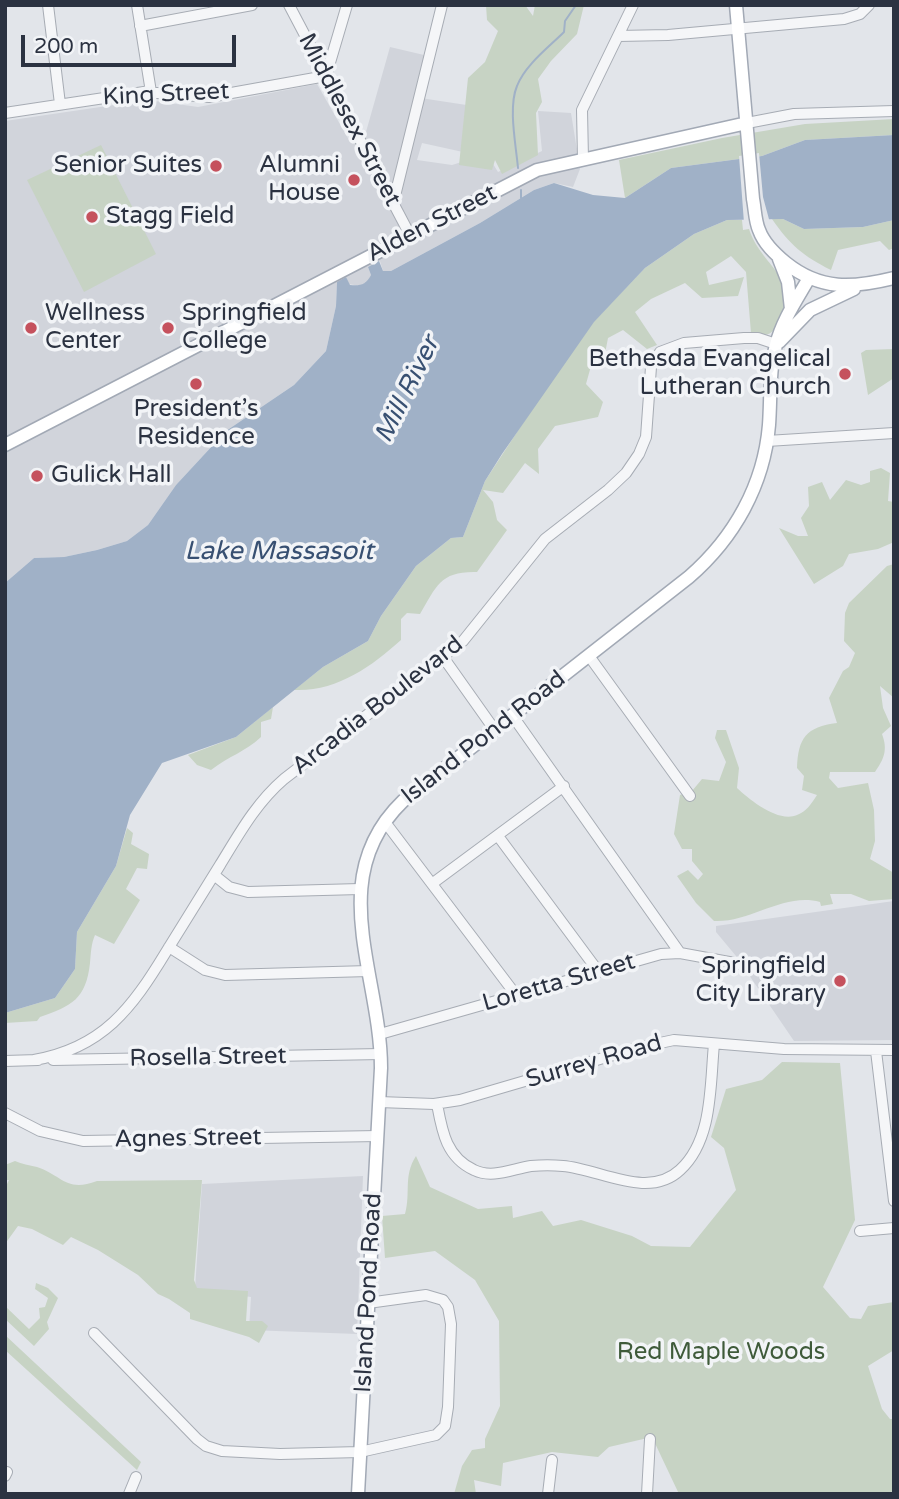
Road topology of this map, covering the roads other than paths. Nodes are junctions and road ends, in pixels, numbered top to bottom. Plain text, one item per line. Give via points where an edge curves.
1 (48, 5) edge
2 (136, 5) edge
3 (252, 5) edge
4 (289, 5) edge
5 (347, 5) edge
6 (442, 5) edge
7 (633, 5) edge
8 (736, 5) edge
9 (869, 5) edge
10 (140, 26) junction
11 (738, 29) junction
12 (618, 36) junction
13 (326, 76) junction
14 (151, 92) junction
15 (60, 104) junction
16 (894, 111) edge
17 (5, 113) edge
18 (747, 123) junction
19 (583, 159) junction
20 (393, 204) junction
21 (410, 235) junction
22 (778, 256) junction
23 (809, 278) junction
24 (894, 278) edge
25 (863, 286) junction
26 (792, 309) junction
27 (776, 344) junction
28 (894, 433) edge
29 (767, 441) junction
30 (5, 445) edge
31 (589, 656) junction
32 (443, 657) junction
33 (512, 715) junction
34 (494, 729) junction
35 (564, 786) junction
36 (690, 796) dead end
37 (385, 822) junction
38 (498, 836) junction
39 (214, 875) junction
40 (433, 883) junction
41 (360, 889) junction
42 (169, 947) junction
43 (680, 953) junction
44 (740, 964) dead end
45 (369, 971) junction
46 (598, 971) junction
47 (516, 995) junction
48 (380, 1034) junction
49 (714, 1044) junction
50 (894, 1050) edge
51 (876, 1051) junction
52 (381, 1054) junction
53 (34, 1060) junction
54 (5, 1061) edge
55 (379, 1102) junction
56 (437, 1104) junction
57 (5, 1113) edge
58 (378, 1136) junction
59 (894, 1201) edge
60 (894, 1228) edge
61 (860, 1231) dead end
62 (369, 1303) junction
63 (94, 1333) dead end
64 (650, 1439) dead end
65 (360, 1452) junction
66 (552, 1460) dead end
67 (136, 1477) dead end
68 (129, 1494) edge
69 (358, 1494) edge
70 (548, 1494) edge
71 (648, 1494) edge

1 - 15 street
2 - 10 street
3 - 10 street
4 - 13 street, Middlesex Street
5 - 13 street
6 - 20 street
7 - 12 street
8 - 11 main road
9 - 11 street via 844,19
10 - 14 street
11 - 12 street
11 - 18 main road
12 - 19 street via 582,110
13 - 14 street, King Street via 209,97
13 - 20 street, Middlesex Street
14 - 15 street, King Street
15 - 17 street, King Street
16 - 18 street, Alden Street via 793,114
18 - 19 main road, Alden Street
18 - 22 main road via 758,228
19 - 21 main road, Alden Street via 533,172
20 - 21 street, Middlesex Street
21 - 30 main road, Alden Street
22 - 23 main road
22 - 26 main road
23 - 25 main road
23 - 26 main road, Island Pond Road
24 - 25 main road
25 - 27 main road via 810,310
26 - 27 main road, Island Pond Road
27 - 29 main road, Island Pond Road
27 - 32 street, Arcadia Boulevard via 753,338 715,340 677,345 657,355 651,367 646,437 633,464 613,486 545,539 470,634
28 - 29 street
29 - 31 main road, Island Pond Road via 750,498 720,546 689,577
31 - 33 main road, Island Pond Road
31 - 36 street
32 - 34 street
32 - 39 street, Arcadia Boulevard via 277,785 247,821
33 - 34 main road, Island Pond Road
33 - 35 street
34 - 37 main road, Island Pond Road via 403,801
35 - 38 street
35 - 43 street
37 - 40 street
37 - 41 main road, Island Pond Road via 368,853
38 - 40 street
38 - 46 street
39 - 41 street via 229,887 248,892
39 - 42 street, Arcadia Boulevard
40 - 47 street
41 - 45 main road, Island Pond Road via 360,928
42 - 45 street via 205,970 225,975
42 - 53 street, Arcadia Boulevard via 143,989 108,1028 71,1050
43 - 44 street, Loretta Street
43 - 46 street, Loretta Street
45 - 48 main road, Island Pond Road
46 - 47 street, Loretta Street
47 - 48 street, Loretta Street
48 - 52 main road, Island Pond Road
49 - 51 street, Surrey Road
49 - 56 street, Surrey Road via 691,1039 664,1041
49 - 56 street via 701,1137 683,1168 655,1183 565,1166 477,1172 447,1145
50 - 51 street, Surrey Road
51 - 59 street
52 - 53 street, Rosella Street
52 - 55 main road, Island Pond Road
53 - 54 street
55 - 56 street, Surrey Road
55 - 58 main road, Island Pond Road
57 - 58 street, Agnes Street via 40,1131 83,1141
58 - 62 main road, Island Pond Road
60 - 61 street
62 - 65 main road, Island Pond Road
62 - 65 street via 426,1295 446,1303 452,1324 448,1407 446,1424 438,1434
63 - 65 street via 206,1446 280,1454
64 - 71 street
65 - 69 main road, Island Pond Road
66 - 70 street
67 - 68 street

